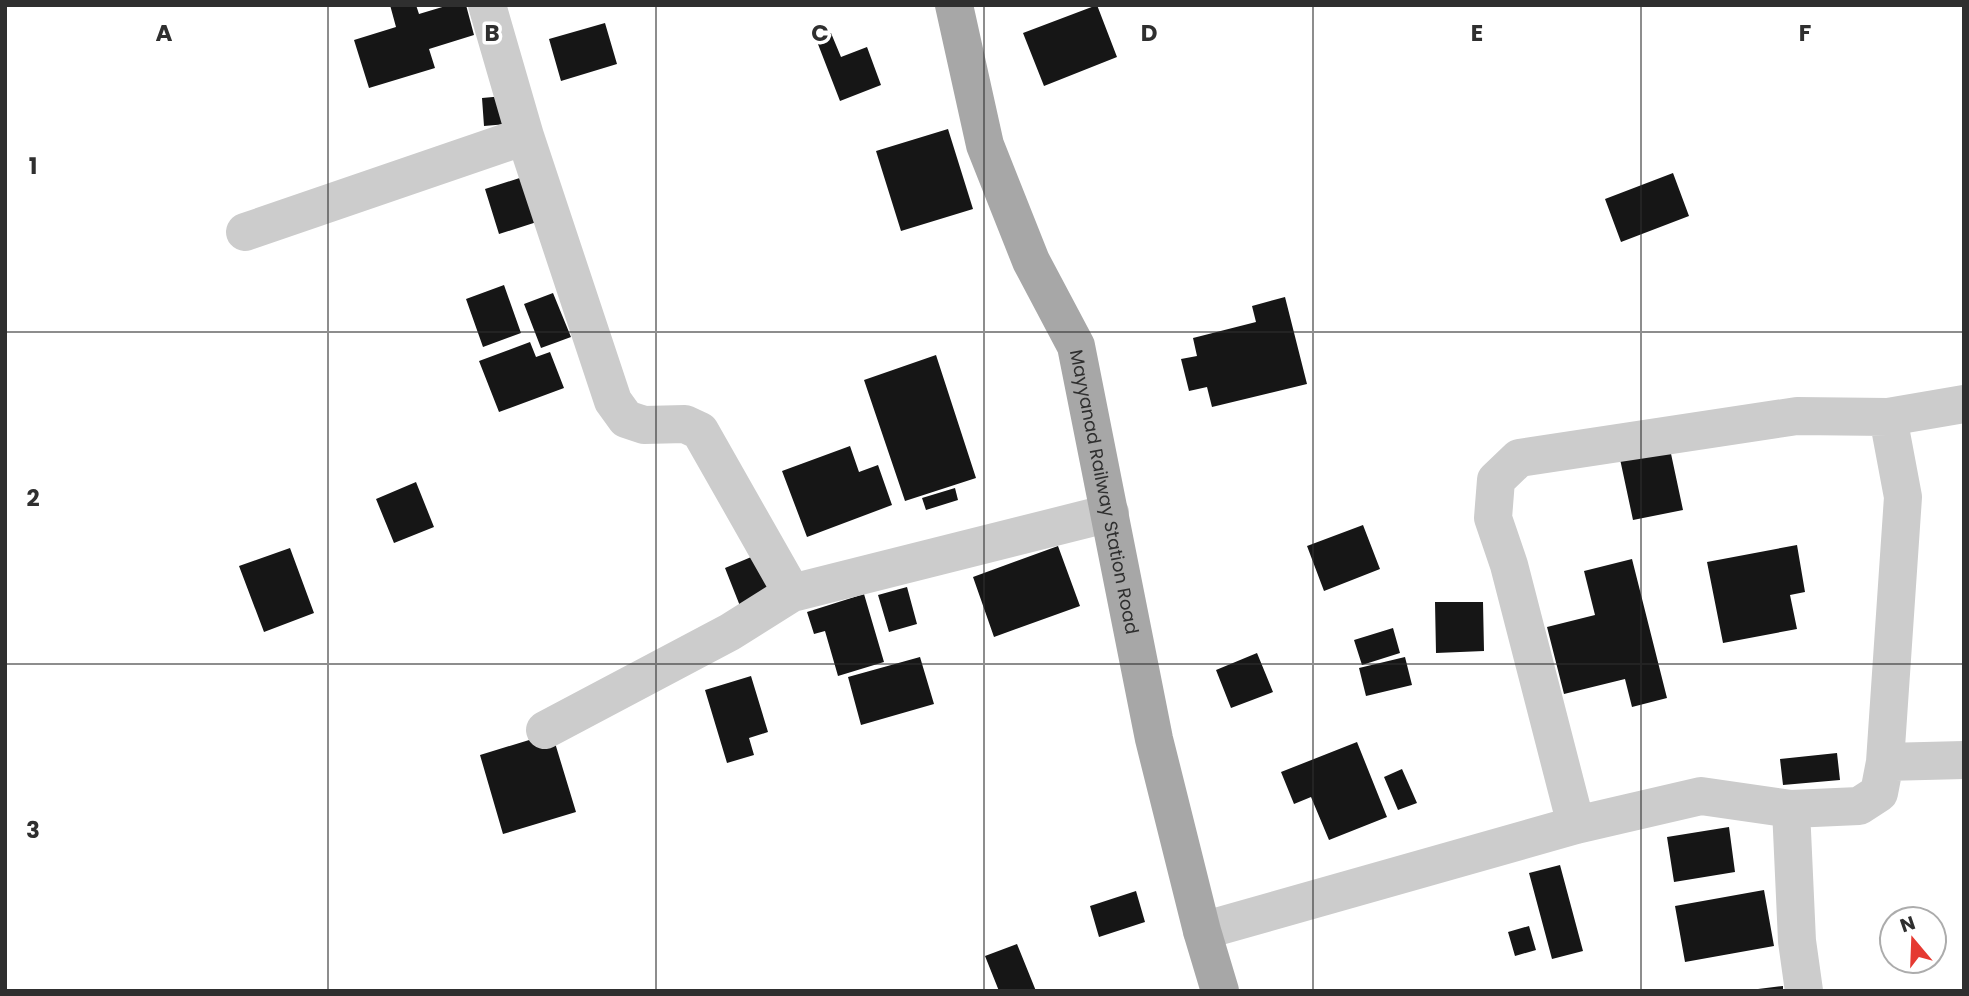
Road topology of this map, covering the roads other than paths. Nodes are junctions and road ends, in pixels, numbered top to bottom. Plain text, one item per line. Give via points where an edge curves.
1 (487, 5) edge
2 (954, 5) edge
3 (525, 136) junction
4 (245, 232) dead end
5 (1964, 404) edge
6 (1888, 417) junction
7 (1110, 513) junction
8 (792, 593) junction
9 (545, 730) dead end
10 (1964, 760) edge
11 (1885, 762) junction
12 (1791, 809) junction
13 (1576, 825) junction
14 (1202, 930) junction
15 (1220, 991) edge
16 (1804, 991) edge

1 - 3 street
2 - 7 main road, Mayyanad Railway Station Road via 985,145 1031,261 1076,346
3 - 4 street
3 - 8 street via 613,401 626,419 644,425 685,424 700,431
5 - 6 street
6 - 11 street via 1903,497
6 - 13 street via 1797,416 1519,458 1496,480 1493,518
7 - 8 street
7 - 14 main road, Mayyanad Railway Station Road via 1154,739
8 - 9 street via 730,632
10 - 11 street
11 - 12 street via 1880,793 1858,806
12 - 13 street via 1701,796
12 - 16 street
13 - 14 street
14 - 15 main road, Mayyanad Railway Station Road

